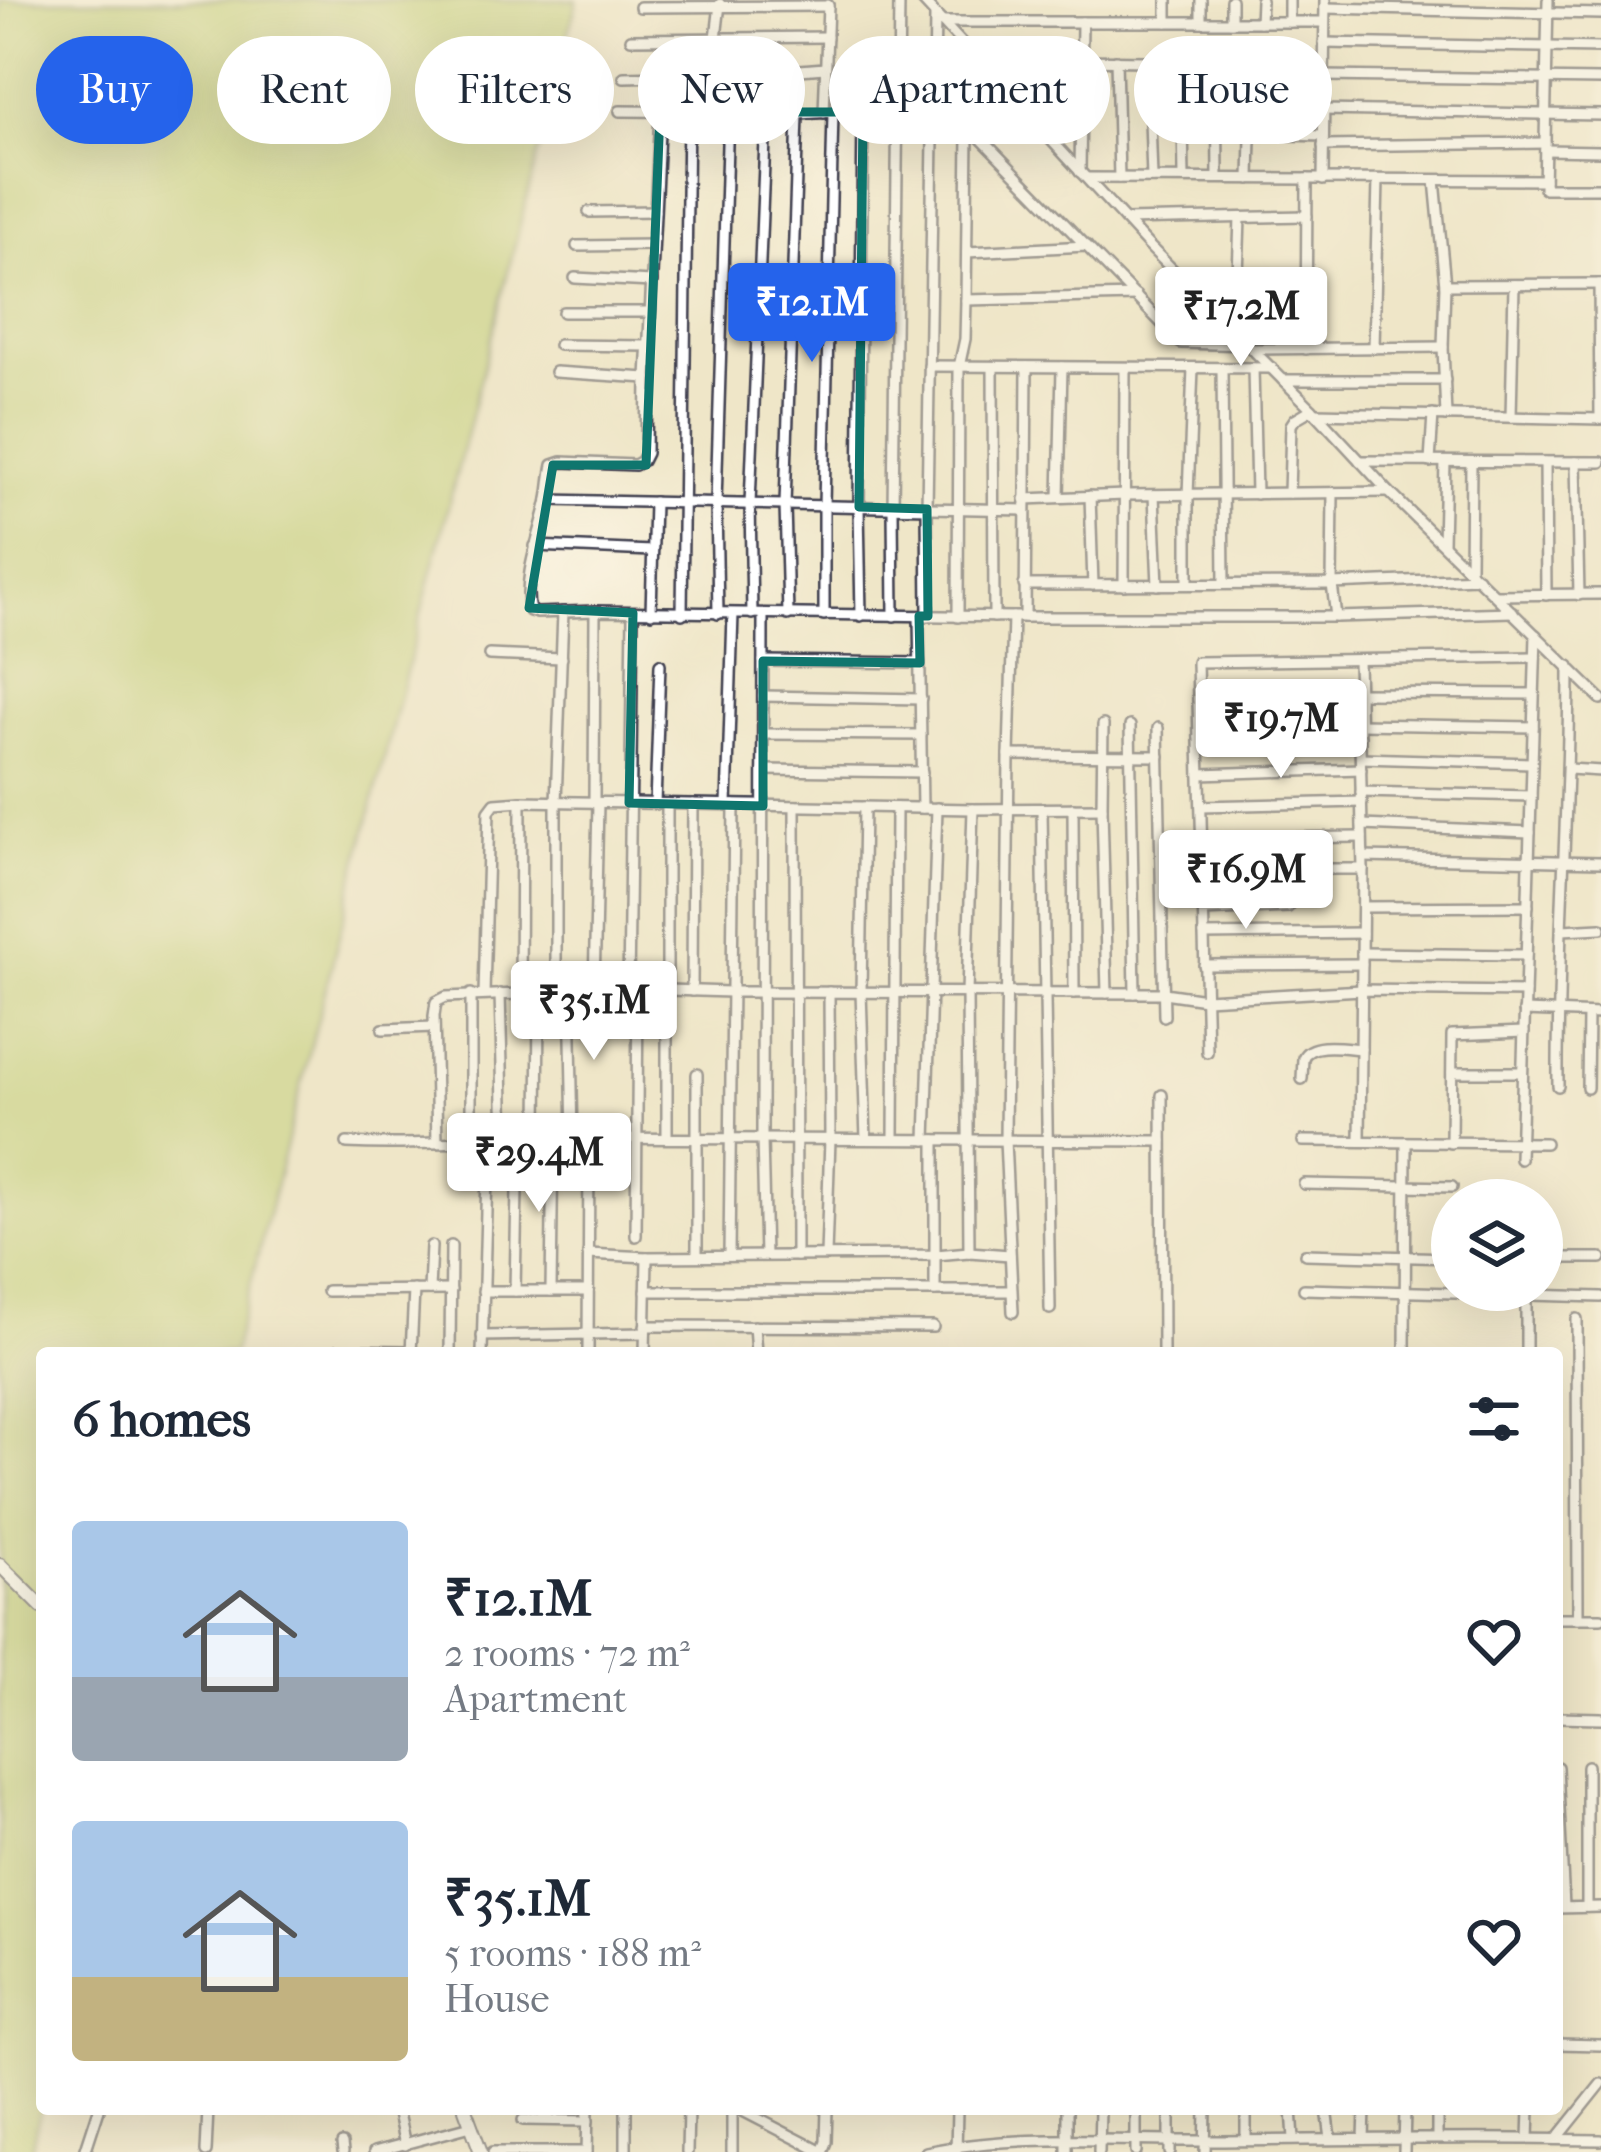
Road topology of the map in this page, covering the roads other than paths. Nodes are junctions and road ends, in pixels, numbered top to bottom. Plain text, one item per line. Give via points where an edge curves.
1 (899, 0) edge
2 (922, 0) edge
3 (1167, 0) edge
4 (1201, 0) edge
5 (1232, 0) edge
6 (1261, 0) edge
7 (1289, 0) edge
8 (1548, 0) edge
9 (752, 3) edge
10 (828, 3) edge
11 (720, 4) junction
12 (1325, 4) edge
13 (640, 7) dead end
14 (1547, 14) junction
15 (1601, 14) edge
16 (939, 18) junction
17 (1082, 22) junction
18 (1167, 22) junction
19 (1201, 22) junction
20 (1231, 22) junction
21 (1260, 22) junction
22 (1289, 22) junction
23 (1324, 22) junction
24 (716, 36) edge
25 (955, 36) edge
26 (1082, 36) edge
27 (1324, 36) edge
28 (805, 37) edge
29 (826, 37) junction
30 (631, 39) dead end
31 (638, 39) edge
32 (1332, 43) edge
33 (1601, 48) edge
34 (1547, 49) junction
35 (1110, 61) edge
36 (1116, 61) junction
37 (1134, 61) edge
38 (825, 68) junction
39 (805, 70) edge
40 (638, 76) edge
41 (1332, 76) edge
42 (624, 77) dead end
43 (1546, 80) junction
44 (1601, 80) edge
45 (1332, 110) edge
46 (620, 111) dead end
47 (638, 111) edge
48 (828, 113) junction
49 (805, 115) edge
50 (1546, 115) junction
51 (1601, 115) edge
52 (1332, 141) edge
53 (658, 144) edge
54 (688, 144) edge
55 (727, 144) edge
56 (765, 144) edge
57 (797, 144) edge
58 (968, 144) edge
59 (987, 144) edge
60 (1054, 144) edge
61 (1083, 144) edge
62 (1151, 144) edge
63 (1183, 144) edge
64 (1218, 144) edge
65 (1251, 144) edge
66 (1323, 144) edge
67 (1545, 147) junction
68 (1601, 151) edge
69 (1083, 175) junction
70 (1119, 178) junction
71 (1152, 178) junction
72 (1184, 178) junction
73 (1219, 178) junction
74 (1250, 179) junction
75 (1307, 179) junction
76 (1323, 180) junction
77 (1378, 180) junction
78 (1435, 180) junction
79 (1544, 180) junction
80 (1601, 188) edge
81 (655, 211) junction
82 (589, 212) dead end
83 (1307, 216) junction
84 (1240, 218) junction
85 (1125, 220) junction
86 (653, 245) junction
87 (577, 246) dead end
88 (1087, 246) junction
89 (967, 252) junction
90 (575, 278) dead end
91 (652, 281) junction
92 (1514, 284) junction
93 (1600, 284) edge
94 (1445, 285) junction
95 (1136, 296) junction
96 (966, 300) junction
97 (563, 312) dead end
98 (650, 312) junction
99 (1236, 332) junction
100 (559, 345) dead end
101 (649, 346) junction
102 (1251, 347) junction
103 (1444, 347) junction
104 (1374, 348) junction
105 (1306, 349) junction
106 (929, 367) junction
107 (959, 367) junction
108 (993, 367) junction
109 (1027, 367) junction
110 (1062, 367) junction
111 (1125, 368) junction
112 (1193, 368) junction
113 (1222, 368) junction
114 (1252, 368) junction
115 (1272, 368) junction
116 (555, 372) dead end
117 (647, 378) junction
118 (1283, 380) junction
119 (1445, 380) junction
120 (1314, 411) junction
121 (1433, 416) junction
122 (1446, 416) junction
123 (1511, 417) junction
124 (1601, 419) edge
125 (1360, 460) junction
126 (1430, 462) junction
127 (1444, 462) junction
128 (1471, 462) junction
129 (1545, 462) junction
130 (1576, 462) junction
131 (1601, 462) edge
132 (1389, 492) junction
133 (1289, 493) junction
134 (1334, 493) junction
135 (1222, 494) junction
136 (1256, 494) junction
137 (1124, 495) junction
138 (1154, 495) junction
139 (1188, 495) junction
140 (1090, 496) junction
141 (1059, 497) junction
142 (548, 500) junction
143 (654, 502) junction
144 (684, 503) junction
145 (716, 503) junction
146 (750, 504) junction
147 (785, 505) junction
148 (1025, 505) junction
149 (824, 506) junction
150 (859, 507) junction
151 (893, 509) junction
152 (927, 509) junction
153 (994, 510) junction
154 (960, 511) junction
155 (1443, 544) junction
156 (536, 546) junction
157 (652, 551) junction
158 (1474, 574) junction
159 (1188, 584) junction
160 (1224, 584) junction
161 (1332, 584) junction
162 (1024, 585) junction
163 (1094, 585) junction
164 (1124, 585) junction
165 (1158, 585) junction
166 (1601, 594) edge
167 (1496, 595) junction
168 (1546, 595) junction
169 (1579, 595) junction
170 (595, 611) junction
171 (563, 612) junction
172 (1513, 612) junction
173 (633, 613) junction
174 (651, 613) junction
175 (682, 614) junction
176 (718, 614) junction
177 (733, 614) junction
178 (758, 614) junction
179 (788, 615) junction
180 (824, 615) junction
181 (861, 616) junction
182 (894, 616) junction
183 (924, 616) junction
184 (958, 617) junction
185 (994, 617) junction
186 (1019, 617) junction
187 (1336, 617) junction
188 (1536, 634) junction
189 (488, 655) dead end
190 (1535, 657) junction
191 (562, 658) junction
192 (1358, 660) junction
193 (763, 662) junction
194 (920, 663) junction
195 (660, 664) dead end
196 (1569, 666) junction
197 (1534, 694) junction
198 (763, 696) junction
199 (1359, 696) junction
200 (921, 699) junction
201 (1198, 699) junction
202 (1601, 699) edge
203 (1360, 724) junction
204 (1103, 725) dead end
205 (1130, 726) dead end
206 (1158, 728) dead end
207 (1533, 728) junction
208 (763, 734) junction
209 (921, 735) junction
210 (1360, 736) junction
211 (1199, 737) junction
212 (1009, 754) junction
213 (1102, 756) junction
214 (1130, 756) junction
215 (1159, 756) junction
216 (1361, 763) junction
217 (1532, 763) junction
218 (1569, 769) junction
219 (763, 770) junction
220 (1601, 771) edge
221 (922, 772) junction
222 (1200, 774) junction
223 (1531, 796) junction
224 (1362, 797) junction
225 (521, 801) junction
226 (556, 802) junction
227 (596, 803) junction
228 (629, 803) junction
229 (661, 804) junction
230 (693, 804) junction
231 (730, 805) junction
232 (764, 806) junction
233 (794, 806) junction
234 (1201, 806) junction
235 (864, 807) junction
236 (896, 808) junction
237 (922, 808) junction
238 (937, 808) junction
239 (1042, 808) junction
240 (1073, 808) junction
241 (1102, 808) junction
242 (974, 809) junction
243 (1010, 809) junction
244 (1362, 831) junction
245 (1530, 832) junction
246 (1201, 839) junction
247 (1529, 862) junction
248 (1565, 862) junction
249 (1601, 862) edge
250 (1363, 863) junction
251 (1202, 869) junction
252 (1528, 906) junction
253 (1288, 907) dead end
254 (1363, 907) junction
255 (1203, 911) junction
256 (1601, 928) edge
257 (1562, 930) junction
258 (1362, 933) junction
259 (1204, 935) junction
260 (1526, 955) junction
261 (1362, 959) junction
262 (1204, 965) junction
263 (633, 989) junction
264 (1362, 989) junction
265 (570, 990) junction
266 (594, 990) junction
267 (666, 990) junction
268 (794, 990) junction
269 (556, 991) junction
270 (692, 991) junction
271 (895, 991) junction
272 (933, 991) junction
273 (730, 992) junction
274 (762, 992) junction
275 (829, 992) junction
276 (861, 992) junction
277 (967, 992) junction
278 (1006, 992) junction
279 (1525, 992) junction
280 (539, 993) junction
281 (1045, 993) junction
282 (1074, 993) junction
283 (1107, 993) junction
284 (1136, 993) junction
285 (1164, 993) junction
286 (471, 994) junction
287 (484, 994) junction
288 (500, 994) junction
289 (520, 994) junction
290 (1205, 999) junction
291 (1524, 1011) junction
292 (1558, 1012) junction
293 (1588, 1014) junction
294 (1601, 1014) edge
295 (1164, 1016) dead end
296 (434, 1028) junction
297 (383, 1029) dead end
298 (1524, 1032) junction
299 (1361, 1049) junction
300 (1207, 1052) dead end
301 (1452, 1072) junction
302 (1522, 1072) junction
303 (697, 1074) dead end
304 (1302, 1079) dead end
305 (1558, 1086) dead end
306 (1587, 1088) dead end
307 (1162, 1095) dead end
308 (504, 1138) junction
309 (518, 1138) junction
310 (538, 1138) junction
311 (553, 1138) junction
312 (573, 1138) junction
313 (589, 1138) junction
314 (638, 1138) junction
315 (667, 1138) junction
316 (697, 1138) junction
317 (730, 1139) junction
318 (762, 1139) junction
319 (796, 1139) junction
320 (830, 1139) junction
321 (866, 1139) junction
322 (894, 1139) junction
323 (471, 1140) junction
324 (488, 1140) junction
325 (931, 1140) junction
326 (968, 1140) junction
327 (1005, 1140) junction
328 (1047, 1141) junction
329 (1162, 1141) junction
330 (1303, 1141) dead end
331 (437, 1142) junction
332 (1360, 1142) junction
333 (1406, 1142) junction
334 (347, 1143) dead end
335 (1451, 1143) junction
336 (1520, 1143) junction
337 (1545, 1143) dead end
338 (1520, 1159) dead end
339 (1304, 1184) dead end
340 (1405, 1186) junction
341 (1431, 1186) edge
342 (636, 1236) dead end
343 (431, 1246) dead end
344 (451, 1246) dead end
345 (969, 1252) junction
346 (588, 1254) junction
347 (1305, 1254) dead end
348 (936, 1255) junction
349 (1010, 1255) junction
350 (697, 1256) junction
351 (729, 1256) junction
352 (765, 1256) junction
353 (796, 1256) junction
354 (826, 1256) junction
355 (647, 1257) junction
356 (1404, 1257) junction
357 (1431, 1258) edge
358 (1563, 1258) edge
359 (1601, 1258) edge
360 (1304, 1289) dead end
361 (414, 1290) junction
362 (429, 1290) junction
363 (452, 1290) junction
364 (327, 1291) dead end
365 (483, 1291) junction
366 (515, 1291) junction
367 (551, 1291) junction
368 (588, 1291) junction
369 (646, 1291) junction
370 (935, 1291) junction
371 (1011, 1291) junction
372 (1405, 1293) junction
373 (1431, 1293) edge
374 (1563, 1294) edge
375 (1601, 1297) edge
376 (1050, 1309) dead end
377 (1526, 1311) edge
378 (1013, 1312) dead end
379 (1577, 1319) dead end
380 (754, 1327) junction
381 (933, 1327) dead end
382 (645, 1330) junction
383 (586, 1334) junction
384 (482, 1336) junction
385 (411, 1347) edge
386 (450, 1347) edge
387 (482, 1347) edge
388 (587, 1347) edge
389 (645, 1347) edge
390 (756, 1347) edge
391 (1163, 1347) edge
392 (1405, 1347) edge
393 (1526, 1347) edge
394 (0, 1565) edge
395 (36, 1601) edge
396 (1563, 1618) edge
397 (1578, 1618) junction
398 (1601, 1618) edge
399 (1563, 1717) edge
400 (1601, 1718) edge
401 (1588, 1766) dead end
402 (1588, 1907) junction
403 (1601, 1907) edge
404 (1563, 1908) edge
405 (1563, 2044) edge
406 (1601, 2045) edge
407 (1601, 2084) edge
408 (97, 2115) edge
409 (208, 2115) edge
410 (398, 2115) edge
411 (467, 2115) edge
412 (588, 2115) edge
413 (626, 2115) edge
414 (688, 2115) edge
415 (735, 2115) edge
416 (747, 2115) edge
417 (827, 2115) edge
418 (957, 2115) edge
419 (1067, 2115) edge
420 (1100, 2115) edge
421 (1136, 2115) edge
422 (1170, 2115) edge
423 (1206, 2115) edge
424 (1246, 2115) edge
425 (1292, 2115) edge
426 (1329, 2115) edge
427 (1365, 2115) edge
428 (1405, 2115) edge
429 (1437, 2115) edge
430 (1530, 2115) edge
431 (523, 2120) dead end
432 (471, 2126) junction
433 (1404, 2138) junction
434 (1437, 2138) junction
435 (1495, 2138) junction
436 (1529, 2138) junction
437 (1273, 2139) junction
438 (1294, 2139) junction
439 (1308, 2139) junction
440 (1336, 2139) junction
441 (1369, 2139) junction
442 (1563, 2139) junction
443 (1246, 2140) junction
444 (1601, 2140) edge
445 (406, 2145) junction
446 (1067, 2146) edge
447 (1100, 2146) edge
448 (1136, 2146) edge
449 (1170, 2146) edge
450 (1205, 2146) edge
451 (1012, 2147) edge
452 (956, 2149) edge
453 (85, 2152) edge
454 (206, 2152) edge
455 (374, 2152) edge
456 (481, 2152) edge
457 (494, 2152) edge
458 (587, 2152) edge
459 (626, 2152) edge
460 (687, 2152) edge
461 (732, 2152) edge
462 (822, 2152) edge
463 (926, 2152) edge
464 (1272, 2152) edge
465 (1307, 2152) edge
466 (1342, 2152) edge
467 (1373, 2152) edge
468 (1404, 2152) edge
469 (1495, 2152) edge
470 (1567, 2152) edge

1 - 151 street
2 - 16 street
3 - 18 street
4 - 19 street
5 - 20 street
6 - 21 street
7 - 22 street
8 - 14 street
9 - 10 street
9 - 11 street
10 - 29 street
11 - 13 street
11 - 24 street
12 - 14 street
12 - 23 street
14 - 15 street
14 - 34 street
16 - 17 street
16 - 25 street
16 - 106 street
17 - 18 street
17 - 26 street
18 - 19 street
19 - 20 street
20 - 21 street
21 - 22 street
22 - 23 street
23 - 27 street
28 - 29 street
29 - 38 street
30 - 31 street
32 - 34 street
33 - 34 street
34 - 43 street
35 - 36 street
36 - 37 street
36 - 70 street
38 - 39 street
38 - 48 street
40 - 42 street
41 - 43 street
43 - 44 street
43 - 50 street
45 - 50 street
46 - 47 street
48 - 49 street
48 - 149 street
48 - 150 street via 862,112
50 - 51 street
50 - 67 street
52 - 67 street
53 - 81 street
54 - 144 street
55 - 145 street
56 - 146 street
57 - 147 street
58 - 89 street
59 - 88 street
60 - 69 street
61 - 69 street
62 - 71 street
63 - 72 street
64 - 73 street
65 - 74 street
66 - 76 street
67 - 68 street
67 - 79 street
69 - 70 street
69 - 85 street
70 - 71 street
71 - 72 street
72 - 73 street
73 - 74 street
74 - 75 street
75 - 76 street
75 - 83 street
76 - 77 street
77 - 78 street
77 - 104 street
78 - 79 street
78 - 94 street
79 - 80 street via 1544,188
81 - 82 street
81 - 86 street
83 - 84 street
83 - 105 street
84 - 85 street
84 - 99 street
85 - 99 street
86 - 87 street
86 - 91 street
88 - 89 street
88 - 95 street
89 - 96 street
90 - 91 street
91 - 98 street
92 - 93 street
92 - 94 street
92 - 123 street
93 - 124 street
94 - 103 street
95 - 96 street
95 - 102 street via 1181,344
96 - 107 street
97 - 98 street
98 - 101 street
99 - 102 street
100 - 101 street
101 - 117 street
102 - 105 street
102 - 115 street
103 - 104 street
103 - 119 street
104 - 105 street
106 - 107 street
106 - 152 street
107 - 108 street
107 - 154 street
108 - 109 street
108 - 153 street
109 - 110 street
109 - 148 street
110 - 111 street
110 - 141 street
111 - 112 street
111 - 137 street
112 - 113 street
112 - 139 street
113 - 114 street
113 - 135 street
114 - 115 street
114 - 136 street
115 - 118 street
116 - 117 street
117 - 142 street via 642,461 556,463
118 - 119 street
118 - 120 street
119 - 122 street
120 - 121 street
120 - 125 street
120 - 133 street via 1291,424
121 - 122 street
121 - 126 street
122 - 123 street
123 - 124 street
125 - 126 street
125 - 132 street
126 - 127 street
127 - 128 street
127 - 155 street
128 - 129 street
128 - 158 street
129 - 130 street
129 - 168 street
130 - 131 street
130 - 169 street
132 - 134 street
132 - 155 street
133 - 134 street
133 - 136 street
134 - 161 street
135 - 136 street
135 - 139 street
135 - 160 street
137 - 138 street
137 - 140 street
137 - 164 street
138 - 139 street
138 - 165 street
139 - 159 street
140 - 141 street
140 - 163 street
141 - 148 street
142 - 143 street
142 - 156 street
143 - 144 street
143 - 157 street
144 - 145 street
144 - 175 street
145 - 146 street
145 - 176 street
146 - 147 street
146 - 178 street
147 - 149 street
147 - 179 street
148 - 153 street
148 - 162 street
149 - 150 street
149 - 180 street
150 - 151 street
150 - 181 street
151 - 152 street
151 - 182 street
152 - 154 street
152 - 183 street
153 - 154 street
153 - 185 street
154 - 184 street
155 - 158 street
156 - 157 street
156 - 171 street via 529,608
157 - 174 street
158 - 161 street
158 - 167 street
159 - 160 street
159 - 165 street
160 - 161 street
161 - 187 street
162 - 163 street
162 - 186 street
163 - 164 street
164 - 165 street
166 - 169 street
167 - 168 street
167 - 172 street
168 - 169 street
170 - 171 street
170 - 173 street
170 - 227 street
171 - 191 street
172 - 187 street
172 - 188 street
173 - 174 street
173 - 228 street
174 - 175 street
175 - 176 street
176 - 177 street
177 - 178 street
177 - 231 street
178 - 179 street
178 - 193 street
179 - 180 street
180 - 181 street
181 - 182 street
182 - 183 street
183 - 184 street
183 - 194 street
184 - 185 street
185 - 186 street
186 - 187 street
186 - 212 street
188 - 190 street
188 - 196 street
189 - 191 street
190 - 192 street
190 - 197 street
191 - 226 street
192 - 199 street
192 - 201 street via 1197,662
193 - 194 street
193 - 198 street
194 - 200 street
195 - 229 street
196 - 202 street
196 - 218 street
197 - 199 street
197 - 207 street
198 - 200 street
198 - 208 street
199 - 201 street
199 - 203 street
200 - 209 street
201 - 211 street
203 - 207 street
203 - 210 street
204 - 213 street
205 - 214 street
206 - 215 street
207 - 217 street
208 - 209 street
208 - 219 street
209 - 221 street
210 - 211 street
210 - 216 street
211 - 222 street
212 - 213 street
212 - 243 street
213 - 214 street
213 - 241 street
214 - 215 street
214 - 284 street
215 - 285 street
216 - 217 street
216 - 222 street
216 - 224 street
217 - 223 street
218 - 220 street
218 - 248 street
219 - 221 street
219 - 232 street
221 - 237 street
222 - 234 street
223 - 224 street
223 - 245 street
224 - 234 street
224 - 244 street
225 - 226 street
225 - 287 street via 488,811
225 - 289 street
226 - 227 street
226 - 269 street
227 - 228 street
227 - 266 street
228 - 229 street
228 - 263 street
229 - 230 street
229 - 267 street
230 - 231 street
230 - 270 street
231 - 232 street
231 - 273 street
232 - 233 street
232 - 274 street
233 - 235 street
233 - 268 street
234 - 246 street
235 - 236 street
235 - 276 street
236 - 237 street
236 - 271 street
237 - 238 street
238 - 242 street
238 - 272 street
239 - 240 street
239 - 243 street
239 - 281 street
240 - 241 street
240 - 282 street
241 - 283 street
242 - 243 street
242 - 277 street
243 - 278 street
244 - 245 street
244 - 246 street
244 - 250 street
245 - 247 street
246 - 251 street
247 - 248 street
247 - 250 street
247 - 252 street
248 - 249 street
248 - 257 street
250 - 251 street
250 - 254 street
251 - 255 street
252 - 254 street
252 - 260 street
253 - 255 street
254 - 258 street
255 - 259 street
256 - 257 street
257 - 292 street
258 - 259 street
258 - 261 street
259 - 262 street
260 - 261 street
260 - 279 street
261 - 262 street
261 - 264 street
262 - 290 street
263 - 266 street
263 - 267 street
263 - 314 street
264 - 279 street
264 - 290 street
264 - 299 street
265 - 266 street
265 - 269 street
265 - 312 street
267 - 270 street
267 - 315 street
268 - 274 street
268 - 275 street
268 - 319 street
269 - 280 street
270 - 273 street
271 - 272 street
271 - 276 street
271 - 322 street
272 - 277 street
272 - 325 street
273 - 274 street
273 - 317 street
274 - 318 street
275 - 276 street
275 - 320 street
276 - 321 street
277 - 278 street
277 - 326 street
278 - 281 street
278 - 327 street
279 - 291 street
280 - 289 street
280 - 310 street
281 - 282 street
281 - 328 street
282 - 283 street
283 - 284 street
284 - 285 street
285 - 290 street
285 - 295 street
286 - 287 street
286 - 296 street via 439,999
286 - 323 street
287 - 288 street
288 - 289 street
288 - 308 street
290 - 300 street
291 - 292 street
291 - 298 street
292 - 293 street
292 - 305 street
293 - 294 street
293 - 306 street
296 - 297 street
296 - 331 street
298 - 301 street via 1452,1035
298 - 302 street
299 - 304 street via 1308,1050
299 - 332 street
301 - 302 street
301 - 335 street
302 - 336 street
303 - 316 street
307 - 329 street
308 - 309 street
308 - 324 street
309 - 310 street
309 - 366 street
310 - 311 street
311 - 312 street
311 - 367 street
312 - 313 street
313 - 314 street
313 - 346 street
314 - 315 street
314 - 342 street
315 - 316 street
316 - 317 street
316 - 350 street
317 - 318 street
317 - 351 street
318 - 319 street
318 - 352 street
319 - 320 street
319 - 353 street
320 - 321 street
320 - 354 street
321 - 322 street
322 - 325 street
323 - 324 street
323 - 331 street
324 - 365 street
325 - 326 street
325 - 348 street
326 - 327 street
326 - 345 street
327 - 328 street
327 - 349 street
328 - 329 street
328 - 376 street
329 - 391 street
330 - 332 street
331 - 334 street
332 - 333 street
333 - 335 street
333 - 340 street
335 - 336 street
336 - 337 street
336 - 338 street
339 - 340 street
340 - 341 street
340 - 356 street
343 - 362 street
344 - 363 street
345 - 348 street
345 - 349 street
346 - 355 street
346 - 368 street
347 - 356 street
348 - 354 street
348 - 370 street
349 - 371 street
350 - 351 street
350 - 355 street
351 - 352 street
352 - 353 street
353 - 354 street
355 - 369 street
356 - 357 street
356 - 372 street
358 - 359 street
360 - 372 street
361 - 362 street
361 - 364 street
361 - 385 street
362 - 363 street
363 - 386 street
365 - 366 street
365 - 384 street
366 - 367 street
367 - 368 street
368 - 383 street
369 - 370 street
369 - 382 street
370 - 371 street
371 - 378 street
372 - 373 street
372 - 392 street
374 - 375 street
377 - 393 street
379 - 397 street
380 - 381 street
380 - 382 street
380 - 390 street
382 - 383 street
382 - 389 street
383 - 384 street
383 - 388 street
384 - 387 street
394 - 395 street
396 - 397 street
397 - 398 street
399 - 400 street
401 - 402 street
402 - 403 street
402 - 404 street
405 - 406 street
407 - 442 street
408 - 453 street
409 - 454 street
410 - 445 street
411 - 432 street
412 - 431 street
412 - 458 street
413 - 459 street
414 - 460 street
415 - 461 street
416 - 462 street
417 - 462 street
418 - 452 street
419 - 446 street
420 - 447 street
421 - 448 street
422 - 449 street
423 - 450 street
424 - 443 street
425 - 438 street
426 - 440 street
427 - 441 street
428 - 433 street
429 - 434 street
430 - 436 street
432 - 445 street
432 - 456 street
433 - 434 street
433 - 441 street
433 - 468 street
434 - 435 street
435 - 436 street
435 - 469 street
436 - 442 street
437 - 438 street
437 - 443 street
437 - 464 street
438 - 439 street
439 - 440 street
439 - 465 street
440 - 441 street
440 - 466 street
441 - 467 street
442 - 444 street
442 - 470 street
443 - 450 street
445 - 455 street
446 - 447 street
446 - 451 street
447 - 448 street
448 - 449 street
449 - 450 street
451 - 452 street
452 - 463 street
457 - 458 street

